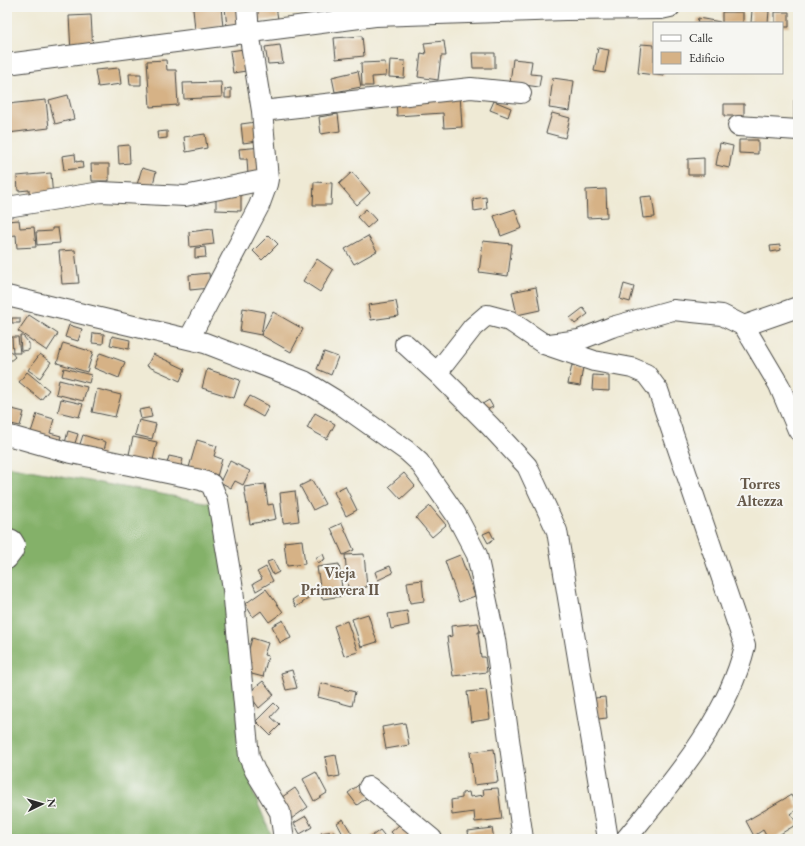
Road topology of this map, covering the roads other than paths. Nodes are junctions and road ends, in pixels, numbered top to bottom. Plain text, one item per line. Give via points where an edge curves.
1 (246, 7) edge
2 (670, 7) edge
3 (249, 32) junction
4 (7, 64) edge
5 (521, 93) dead end
6 (262, 110) junction
7 (738, 126) dead end
8 (798, 130) edge
9 (268, 179) junction
10 (7, 207) edge
11 (7, 296) edge
12 (798, 307) edge
13 (744, 326) junction
14 (189, 339) junction
15 (405, 344) dead end
16 (544, 344) junction
17 (437, 373) junction
18 (798, 430) edge
19 (7, 435) edge
20 (7, 538) edge
21 (7, 559) edge
22 (369, 788) dead end
23 (284, 839) edge
24 (432, 839) edge
25 (523, 839) edge
26 (608, 839) edge
27 (626, 839) edge

1 - 3 street
2 - 3 street via 376,16
3 - 4 street
3 - 6 street
5 - 6 street via 471,88
6 - 9 street
7 - 8 street
9 - 10 street via 185,196 101,192
9 - 14 street via 259,206
11 - 14 street
12 - 13 street
13 - 16 street via 722,315 673,310 612,327 578,340
13 - 18 street via 779,385
14 - 25 street via 304,381 335,400 413,456 456,515 477,555 495,639
15 - 17 street
16 - 17 street via 510,321 487,316 473,327
16 - 27 street via 594,361 632,368 646,374 658,390 745,646 740,667 715,720 673,781
17 - 26 street via 527,466 557,531
19 - 23 street via 67,452 212,484 218,501 233,589 249,757 280,812
20 - 21 street via 15,545
22 - 24 street

